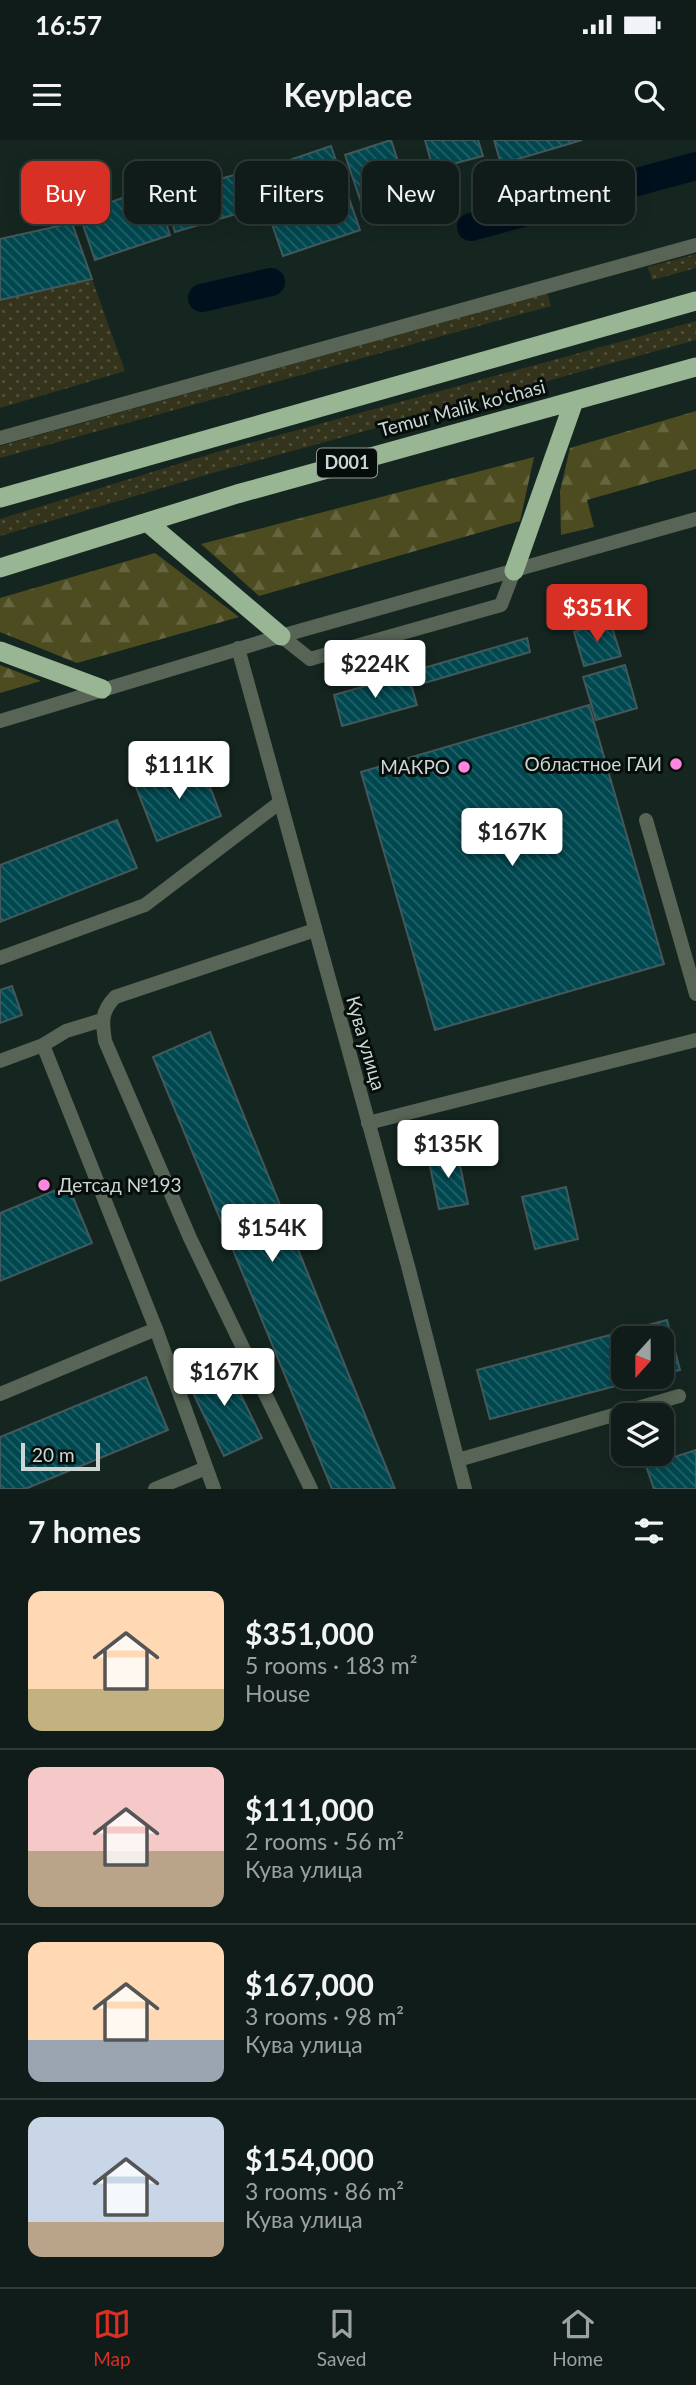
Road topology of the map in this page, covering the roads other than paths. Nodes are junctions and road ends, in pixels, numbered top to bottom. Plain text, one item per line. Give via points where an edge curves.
1 (696, 245) edge
2 (696, 301) edge
3 (696, 367) edge
4 (573, 401) junction
5 (0, 438) edge
6 (0, 498) edge
7 (696, 519) edge
8 (147, 522) junction
9 (0, 568) edge
10 (514, 571) junction
11 (281, 636) junction
12 (238, 648) junction
13 (0, 651) edge
14 (102, 688) junction
15 (0, 721) edge
16 (279, 803) junction
17 (646, 820) dead end
18 (315, 930) junction
19 (0, 958) edge
20 (696, 994) edge
21 (102, 1020) junction
22 (696, 1040) edge
23 (43, 1045) junction
24 (0, 1061) edge
25 (368, 1123) junction
26 (156, 1329) junction
27 (0, 1394) edge
28 (679, 1396) dead end
29 (457, 1460) junction
30 (206, 1468) junction
31 (155, 1489) edge
32 (214, 1489) edge
33 (312, 1489) edge
34 (465, 1489) edge

1 - 5 street
2 - 6 highway, Temur Malik ko'chasi
3 - 4 highway, Temur Malik ko'chasi / D001
4 - 8 highway, Temur Malik ko'chasi / D001
4 - 10 highway
7 - 10 street
8 - 9 highway, Temur Malik ko'chasi / D001
8 - 11 highway
10 - 11 street
10 - 11 street via 501,605 310,659
11 - 12 street
12 - 14 street
12 - 16 street, Кува улица
13 - 14 highway
14 - 15 street
16 - 18 street, Кува улица
16 - 19 street via 145,905
17 - 20 street
18 - 21 street via 115,997
18 - 25 street, Кува улица
21 - 23 street via 66,1031
21 - 33 street via 105,1041 190,1238
22 - 25 street
23 - 24 street
23 - 26 street
25 - 29 street, Кува улица
26 - 27 street
26 - 30 street
28 - 29 street
29 - 34 street, Кува улица
30 - 31 street
30 - 32 street

